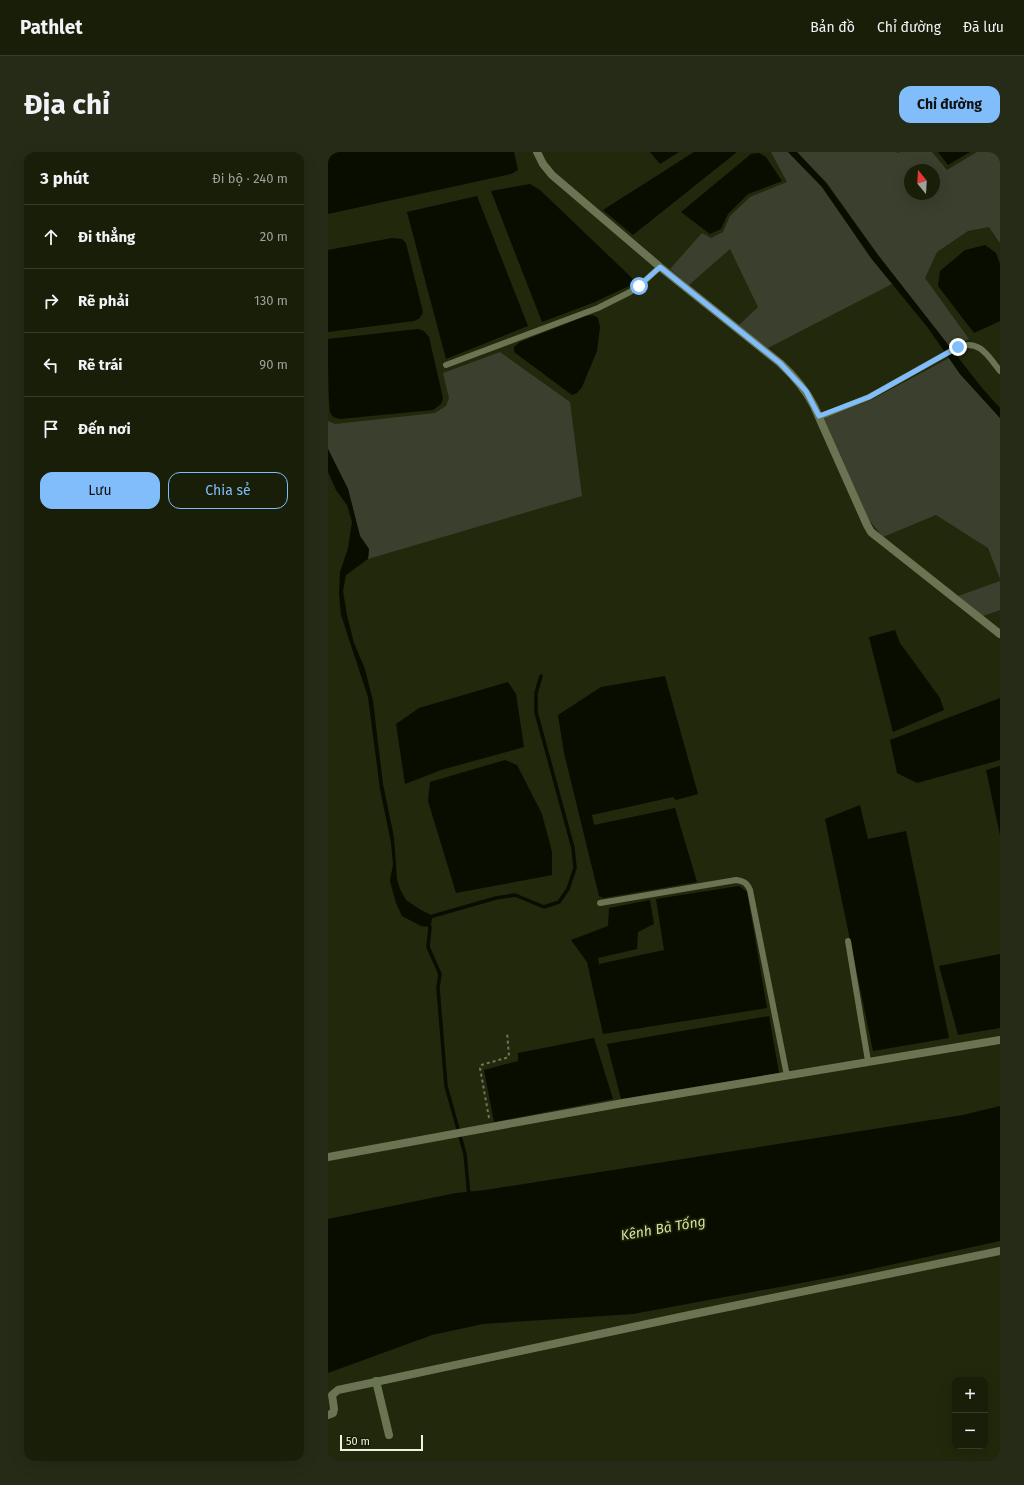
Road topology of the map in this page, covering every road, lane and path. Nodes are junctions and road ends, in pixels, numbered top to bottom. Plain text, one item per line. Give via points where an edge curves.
1 (537, 152) edge
2 (660, 267) junction
3 (446, 365) dead end
4 (1000, 371) edge
5 (819, 416) junction
6 (1000, 634) edge
7 (600, 903) dead end
8 (848, 941) dead end
9 (507, 1032) dead end
10 (1000, 1040) edge
11 (868, 1061) junction
12 (786, 1076) junction
13 (491, 1128) junction
14 (328, 1157) edge
15 (1000, 1251) edge
16 (376, 1382) junction
17 (328, 1415) edge
18 (389, 1435) dead end

1 - 2 street via 552,176
2 - 3 lane via 635,289 598,308
2 - 5 street via 780,363 806,391
4 - 5 lane via 975,345 966,344 869,397
5 - 6 street via 871,532
7 - 12 lane via 736,880 747,884 752,898
8 - 11 lane
9 - 13 path via 509,1056 481,1064 480,1068
10 - 11 street
11 - 12 street
12 - 13 street
13 - 14 street
15 - 16 street
16 - 17 street via 334,1392 333,1413
16 - 18 street

